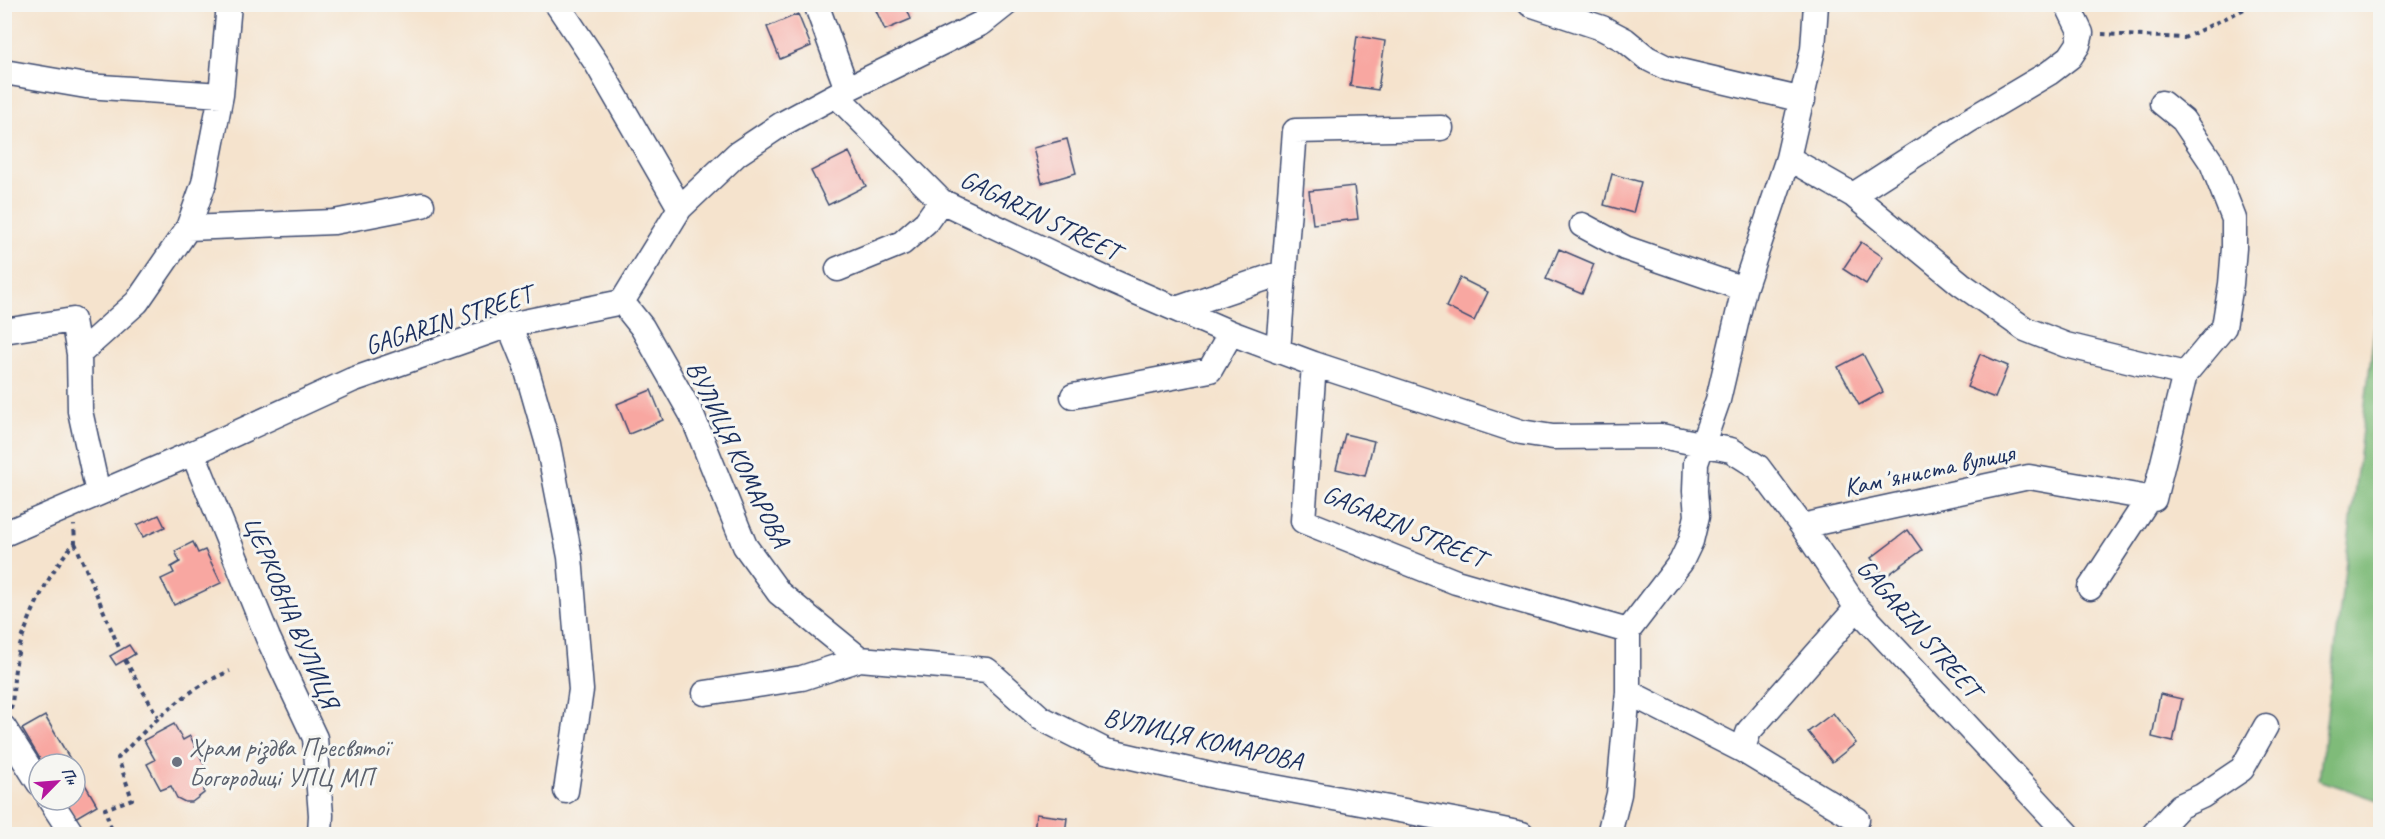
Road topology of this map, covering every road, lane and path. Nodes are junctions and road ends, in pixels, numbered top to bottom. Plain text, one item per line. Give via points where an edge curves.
1 (229, 4) edge
2 (557, 4) edge
3 (816, 4) edge
4 (1006, 4) edge
5 (1530, 4) edge
6 (1816, 4) edge
7 (2067, 4) edge
8 (2255, 4) edge
9 (2081, 33) junction
10 (4, 72) edge
11 (842, 92) junction
12 (220, 94) junction
13 (1803, 100) junction
14 (2162, 103) dead end
15 (1441, 128) dead end
16 (1788, 158) junction
17 (1853, 195) junction
18 (941, 201) junction
19 (422, 205) dead end
20 (680, 208) junction
21 (1582, 225) dead end
22 (188, 228) junction
23 (838, 269) dead end
24 (1284, 272) junction
25 (1744, 289) junction
26 (622, 302) junction
27 (1176, 309) junction
28 (510, 325) junction
29 (4, 331) edge
30 (1231, 333) junction
31 (1278, 351) junction
32 (79, 354) junction
33 (1314, 364) junction
34 (2185, 374) junction
35 (1073, 396) dead end
36 (1703, 443) junction
37 (193, 453) junction
38 (98, 493) junction
39 (2149, 498) junction
40 (72, 503) junction
41 (1802, 526) junction
42 (4, 534) edge
43 (75, 543) junction
44 (2090, 588) dead end
45 (1857, 608) junction
46 (1628, 631) junction
47 (120, 650) dead end
48 (860, 659) junction
49 (125, 660) dead end
50 (230, 671) dead end
51 (1628, 692) junction
52 (705, 693) dead end
53 (158, 717) junction
54 (2266, 726) dead end
55 (5, 730) edge
56 (1742, 750) junction
57 (27, 764) edge
58 (566, 791) dead end
59 (2180, 806) junction
60 (58, 812) edge
61 (1857, 819) dead end
62 (111, 828) dead end
63 (72, 834) edge
64 (320, 834) edge
65 (1522, 834) edge
66 (1609, 834) edge
67 (2068, 834) edge
68 (2154, 834) edge
69 (2180, 834) edge

1 - 12 street
2 - 20 street via 597,64
3 - 11 street
4 - 11 street via 982,22
5 - 13 street via 1602,28 1667,68
6 - 13 street via 1813,49
7 - 9 street
8 - 9 path via 2184,38
9 - 17 street via 2070,57 2049,74
10 - 12 street via 86,86
11 - 18 street, GAGARIN STREET
11 - 20 street via 736,154
12 - 22 street via 204,183
13 - 16 street
14 - 34 street via 2183,120 2198,140 2212,163 2234,219 2231,284 2224,327
15 - 24 street via 1295,131
16 - 17 street
16 - 25 street
17 - 34 street via 1961,284 2025,329 2067,345
18 - 23 street via 926,222 902,243
18 - 27 street, GAGARIN STREET
19 - 22 street via 334,222
20 - 26 street
21 - 25 street via 1625,248
22 - 32 street via 137,302
24 - 27 street
24 - 31 street
25 - 36 street via 1718,400
26 - 28 street, GAGARIN STREET
26 - 48 street, ВУЛИЦЯ КОМАРОВА via 642,327 692,414 745,546 779,593
27 - 30 street, GAGARIN STREET
28 - 37 street, GAGARIN STREET via 352,380
28 - 58 street via 548,444 570,557 581,690
29 - 32 street via 72,320
30 - 31 street, GAGARIN STREET
30 - 35 street via 1210,370
31 - 33 street, GAGARIN STREET
32 - 38 street via 80,411
33 - 36 street, GAGARIN STREET via 1521,432 1553,437 1661,436
33 - 46 street, GAGARIN STREET via 1303,521 1456,582
34 - 39 street via 2154,499
36 - 41 street, GAGARIN STREET via 1731,450 1758,467
36 - 46 street via 1696,463 1697,516 1691,542
37 - 38 street, GAGARIN STREET
37 - 64 street, ЦЕРКОВНА ВУЛИЦЯ via 268,638 315,738
38 - 40 street, GAGARIN STREET
39 - 41 street, Камʼяниста вулиця via 2029,477
39 - 44 street
40 - 42 street, GAGARIN STREET
40 - 43 path
41 - 45 street, GAGARIN STREET
43 - 47 path
43 - 55 path via 22,634
45 - 56 street via 1749,730
45 - 67 street, GAGARIN STREET
46 - 51 street
48 - 52 street via 802,678
48 - 65 street, ВУЛИЦЯ КОМАРОВА via 987,670 1041,718 1106,751 1219,777
49 - 53 path
50 - 53 path via 200,685
51 - 56 street
51 - 66 street via 1619,794
53 - 62 path via 118,758 132,799 105,809
54 - 59 street via 2242,769
55 - 57 street
56 - 61 street
59 - 68 street
59 - 69 street
60 - 63 street

